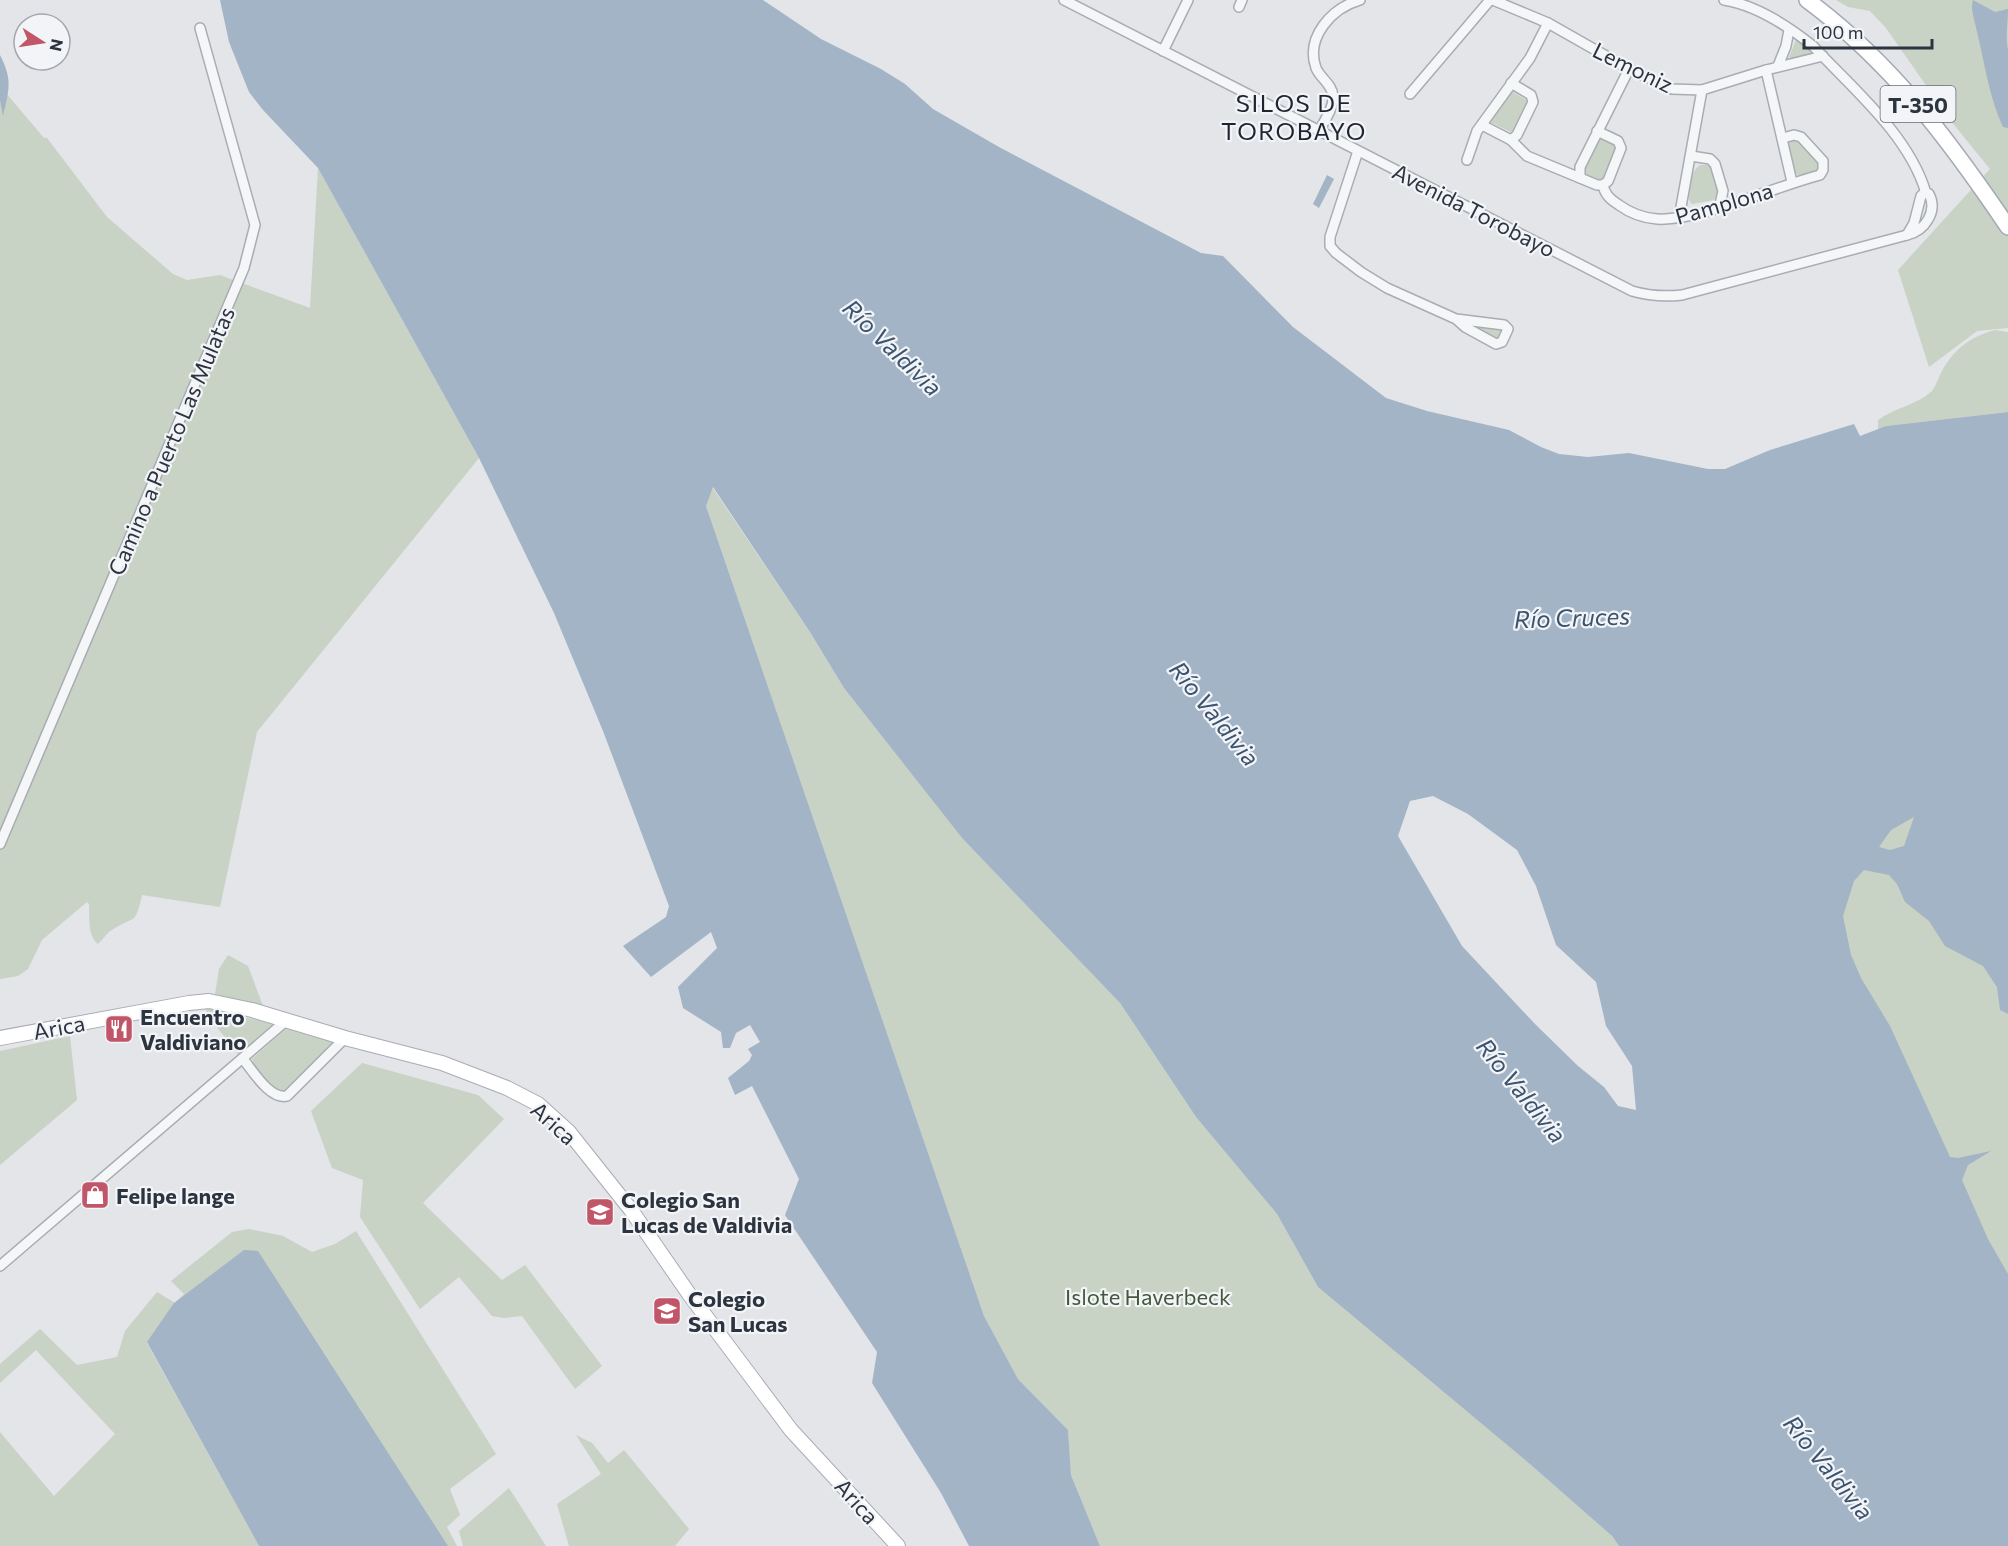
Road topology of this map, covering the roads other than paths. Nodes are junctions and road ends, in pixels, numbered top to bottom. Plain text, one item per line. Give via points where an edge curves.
1 (1064, 0) edge
2 (1188, 0) edge
3 (1360, 0) edge
4 (1491, 0) edge
5 (1724, 0) edge
6 (1807, 0) edge
7 (1548, 23) junction
8 (200, 28) dead end
9 (1789, 30) junction
10 (1163, 51) junction
11 (1823, 56) junction
12 (1778, 66) junction
13 (1629, 69) junction
14 (1766, 70) junction
15 (1511, 83) junction
16 (1702, 90) junction
17 (1410, 94) dead end
18 (1482, 125) junction
19 (1319, 131) junction
20 (1597, 131) junction
21 (1783, 138) junction
22 (1511, 140) junction
23 (1358, 151) junction
24 (1691, 156) junction
25 (1467, 160) dead end
26 (1580, 178) junction
27 (1792, 182) junction
28 (1603, 185) junction
29 (1719, 209) junction
30 (1679, 218) junction
31 (2008, 227) edge
32 (1456, 319) junction
33 (0, 844) edge
34 (287, 1020) junction
35 (0, 1038) edge
36 (345, 1038) junction
37 (243, 1059) junction
38 (0, 1266) edge
39 (898, 1546) edge

1 - 10 street, Avenida Torobayo
2 - 10 street
3 - 19 street via 1333,15 1315,43 1317,69 1333,95
4 - 7 street, Lemoniz
4 - 17 street
5 - 9 street via 1752,8
6 - 31 main road, T-350 via 1860,43 1913,97
7 - 13 street, Lemoniz
7 - 15 street via 1530,58
8 - 33 street, Camino a Puerto Las Mulatas via 255,225 244,268
9 - 11 street
9 - 12 street
10 - 19 street, Avenida Torobayo
11 - 12 street, Lemoniz
11 - 23 street, Avenida Torobayo via 1913,160 1932,199 1929,217 1921,229 1907,235 1682,295 1648,296 1632,291
12 - 14 street, Lemoniz
13 - 16 street, Lemoniz via 1672,89
13 - 20 street
14 - 16 street, Lemoniz
14 - 21 street
15 - 18 street
15 - 22 street via 1531,95 1533,102
16 - 24 street
18 - 22 street
18 - 25 street
19 - 23 street, Avenida Torobayo
20 - 26 street via 1580,167
20 - 28 street via 1618,141 1621,148
21 - 27 street
21 - 27 street, Pamplona via 1799,136 1823,164 1820,175
22 - 26 street via 1527,156
23 - 32 street via 1330,246 1387,288
24 - 29 street via 1710,159 1715,164 1723,191
24 - 30 street
26 - 28 street
27 - 29 street, Pamplona
28 - 30 street, Pamplona via 1608,197 1630,212 1657,219
29 - 30 street, Pamplona
32 - 32 street via 1497,344 1508,329 1504,325
34 - 35 main road, Arica via 209,1001
34 - 36 main road, Arica
34 - 37 street
36 - 37 street via 283,1098 273,1094
36 - 39 main road, Arica via 442,1063 507,1088 546,1111 568,1132 631,1210 791,1430
37 - 38 street

